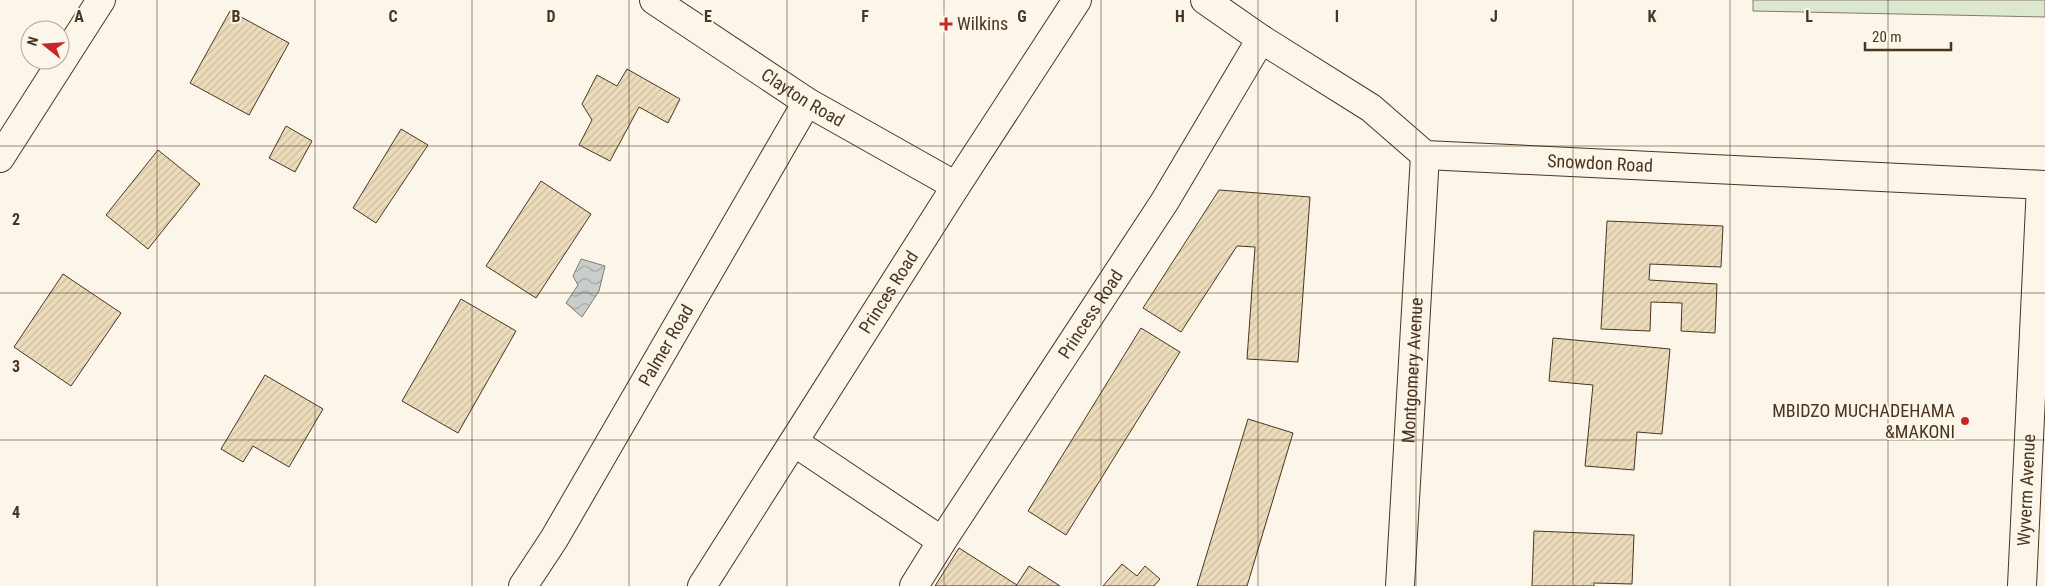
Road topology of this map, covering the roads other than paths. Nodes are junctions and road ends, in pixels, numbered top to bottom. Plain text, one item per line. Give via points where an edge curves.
1 (101, 0) edge
2 (654, 0) edge
3 (1077, 0) edge
4 (1205, 0) edge
5 (1261, 39) junction
6 (807, 102) junction
7 (1425, 155) junction
8 (0, 158) edge
9 (2043, 185) edge
10 (956, 186) junction
11 (794, 442) junction
12 (942, 541) junction
13 (523, 586) edge
14 (702, 586) edge
15 (914, 586) edge
16 (1400, 586) edge
17 (2022, 586) edge

1 - 8 street
2 - 6 street, Clayton Road
3 - 10 street, Princes Road
4 - 5 street
5 - 7 street via 1370,108
5 - 12 street, Princess Road via 1165,201
6 - 10 street, Clayton Road
6 - 13 street, Palmer Road via 559,531
7 - 9 street, Snowdon Road
7 - 16 street, Montgomery Avenue
9 - 17 street, Wyverm Avenue
10 - 11 street, Princes Road
11 - 12 street
11 - 14 street, Princes Road
12 - 15 street, Princess Road

